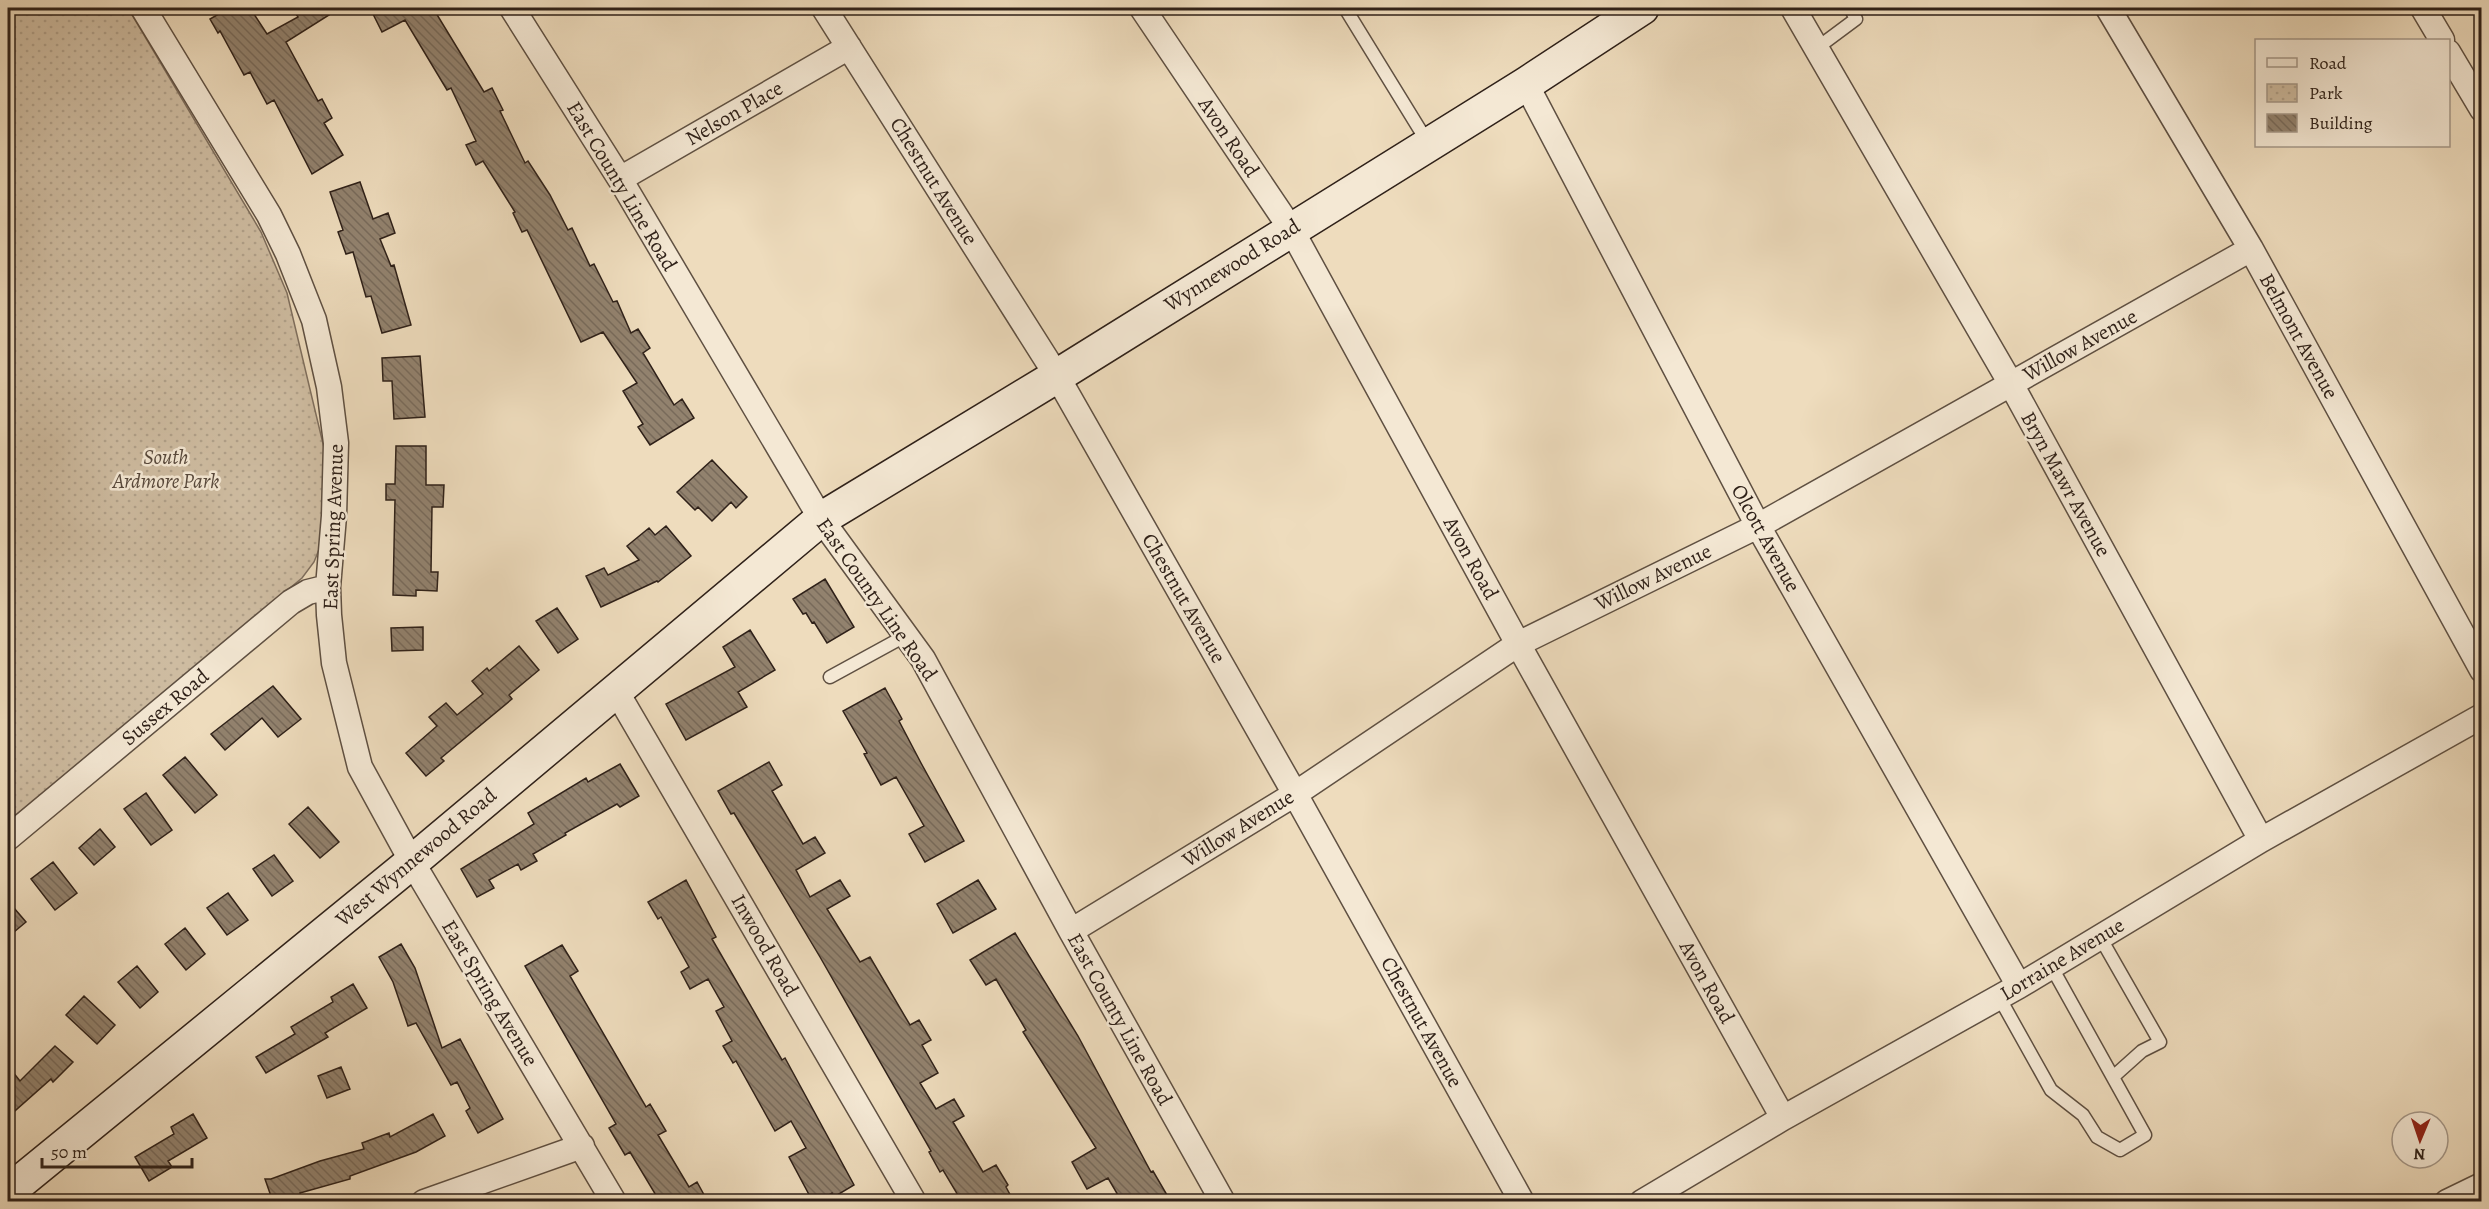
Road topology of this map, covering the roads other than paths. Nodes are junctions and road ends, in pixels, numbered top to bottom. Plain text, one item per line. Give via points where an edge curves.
1 (143, 8) edge
2 (512, 8) edge
3 (824, 8) edge
4 (1142, 8) edge
5 (1345, 8) edge
6 (1642, 8) edge
7 (1794, 8) edge
8 (1850, 8) edge
9 (2108, 8) edge
10 (2423, 8) edge
11 (2441, 39) edge
12 (849, 47) junction
13 (1817, 48) junction
14 (2450, 55) edge
15 (1526, 84) junction
16 (2481, 109) edge
17 (1428, 144) junction
18 (620, 179) junction
19 (1291, 228) junction
20 (2251, 249) junction
21 (1057, 376) junction
22 (2011, 384) junction
23 (821, 519) junction
24 (1758, 526) junction
25 (328, 586) junction
26 (905, 636) junction
27 (1518, 644) junction
28 (2481, 670) edge
29 (830, 677) dead end
30 (615, 689) junction
31 (2481, 716) edge
32 (1295, 794) junction
33 (8, 838) edge
34 (2261, 840) junction
35 (412, 862) junction
36 (1071, 931) junction
37 (2100, 937) junction
38 (2051, 966) junction
39 (2009, 991) junction
40 (2113, 1077) junction
41 (1783, 1118) junction
42 (582, 1146) junction
43 (2475, 1191) edge
44 (8, 1192) edge
45 (1649, 1200) edge
46 (424, 1202) edge
47 (614, 1202) edge
48 (914, 1202) edge
49 (1223, 1202) edge
50 (1522, 1202) edge
51 (2447, 1202) edge

1 - 25 street, East Spring Avenue via 269,216 314,320 326,365 336,443
2 - 18 street, East County Line Road
3 - 12 street, Chestnut Avenue
4 - 19 street, Avon Road
5 - 17 lane
6 - 15 main road, Wynnewood Road
7 - 13 street, Bryn Mawr Avenue
8 - 13 lane via 1856,20
9 - 20 street, Belmont Avenue
10 - 11 street
12 - 18 street, Nelson Place
12 - 21 street, Chestnut Avenue
13 - 22 street, Bryn Mawr Avenue
14 - 16 street
15 - 17 main road, Wynnewood Road
15 - 24 street, Olcott Avenue
17 - 19 main road, Wynnewood Road
18 - 23 street, East County Line Road
19 - 21 main road, Wynnewood Road
19 - 27 street, Avon Road
20 - 22 street, Willow Avenue
20 - 28 street, Belmont Avenue
21 - 23 main road, Wynnewood Road
21 - 32 street, Chestnut Avenue
22 - 24 street, Willow Avenue
22 - 34 street, Bryn Mawr Avenue
23 - 26 street, East County Line Road
23 - 30 main road, West Wynnewood Road
24 - 27 street, Willow Avenue
24 - 39 street, Olcott Avenue
25 - 33 street, Sussex Road via 291,602
25 - 35 street, East Spring Avenue via 334,663 360,767
26 - 29 lane
26 - 36 street, East County Line Road via 923,658
27 - 32 street, Willow Avenue
27 - 41 street, Avon Road
30 - 35 main road, West Wynnewood Road
30 - 48 street, Inwood Road
31 - 34 street, Lorraine Avenue
32 - 36 street, Willow Avenue
32 - 50 street, Chestnut Avenue
34 - 37 street, Lorraine Avenue
35 - 42 street, East Spring Avenue
35 - 44 main road, West Wynnewood Road
36 - 49 street, East County Line Road
37 - 38 street, Lorraine Avenue
37 - 40 lane via 2160,1042 2142,1051
38 - 39 street, Lorraine Avenue
38 - 40 lane
39 - 40 lane via 2051,1090 2083,1115 2097,1137 2120,1150 2145,1135
39 - 41 street, Lorraine Avenue
41 - 45 street, Lorraine Avenue
42 - 46 street
42 - 47 street, East Spring Avenue
43 - 51 street

